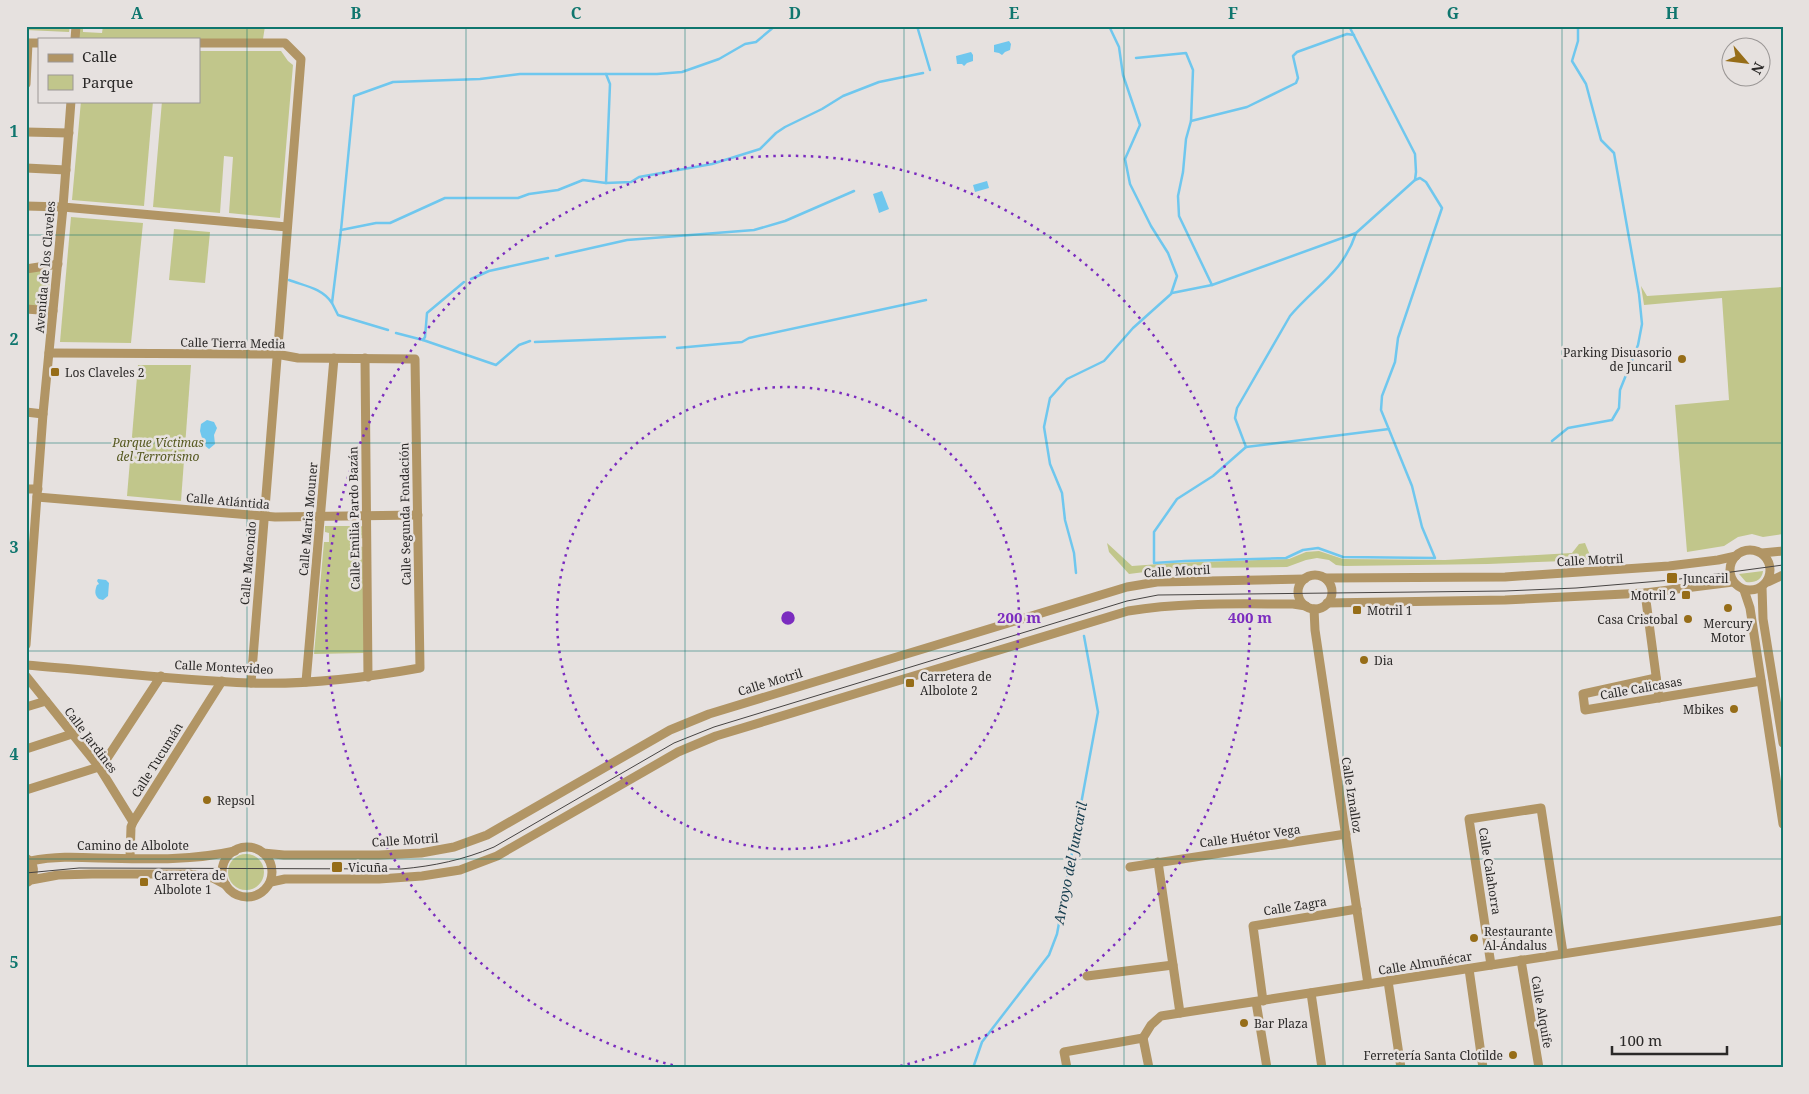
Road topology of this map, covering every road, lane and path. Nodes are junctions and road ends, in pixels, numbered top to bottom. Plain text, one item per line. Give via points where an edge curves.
1 (27, 43) edge
2 (200, 43) edge
3 (26, 84) edge
4 (71, 102) edge
5 (26, 132) edge
6 (69, 133) junction
7 (26, 168) edge
8 (66, 170) junction
9 (26, 206) edge
10 (64, 207) junction
11 (287, 227) junction
12 (58, 264) junction
13 (26, 269) edge
14 (26, 310) edge
15 (53, 311) junction
16 (49, 354) junction
17 (276, 354) junction
18 (334, 358) junction
19 (365, 358) junction
20 (415, 359) joint
21 (26, 412) edge
22 (43, 414) junction
23 (26, 489) edge
24 (38, 493) junction
25 (418, 515) junction
26 (264, 516) junction
27 (366, 516) junction
28 (320, 517) junction
29 (30, 534) edge
30 (1783, 551) edge
31 (1762, 553) junction
32 (1736, 556) junction
33 (1783, 575) edge
34 (1325, 578) junction
35 (1305, 579) junction
36 (1733, 582) junction
37 (1765, 585) junction
38 (1744, 590) junction
39 (1645, 593) junction
40 (1327, 603) junction
41 (1310, 608) junction
42 (26, 641) edge
43 (26, 645) edge
44 (26, 665) edge
45 (420, 668) joint
46 (26, 676) edge
47 (161, 676) junction
48 (368, 677) junction
49 (1656, 678) junction
50 (222, 681) junction
51 (1761, 681) junction
52 (306, 682) junction
53 (251, 683) junction
54 (1659, 698) junction
55 (46, 701) junction
56 (26, 706) edge
57 (72, 734) junction
58 (1783, 743) edge
59 (26, 749) edge
60 (99, 767) junction
61 (26, 790) edge
62 (132, 822) junction
63 (1783, 824) edge
64 (1346, 834) junction
65 (235, 851) junction
66 (263, 853) junction
67 (130, 858) junction
68 (28, 859) edge
69 (1158, 862) junction
70 (1130, 867) dead end
71 (28, 882) edge
72 (271, 882) junction
73 (226, 885) junction
74 (1357, 909) junction
75 (1782, 921) edge
76 (1563, 953) junction
77 (1521, 960) junction
78 (1173, 965) junction
79 (1491, 965) junction
80 (1469, 969) junction
81 (1088, 976) dead end
82 (1388, 981) junction
83 (1368, 984) junction
84 (1311, 993) junction
85 (1260, 1001) junction
86 (1180, 1013) junction
87 (1143, 1038) junction
88 (1067, 1068) edge
89 (1149, 1068) edge
90 (1266, 1068) edge
91 (1322, 1068) edge
92 (1401, 1068) edge
93 (1483, 1068) edge
94 (1539, 1068) edge

1 - 3 street
2 - 11 street, Calle Macondo via 278,43 289,46 301,59
4 - 6 street, Avenida de los Claveles
5 - 6 street
6 - 8 street, Avenida de los Claveles
7 - 8 street
8 - 10 street, Avenida de los Claveles
9 - 10 street
10 - 11 street
10 - 12 street, Avenida de los Claveles
11 - 17 street, Calle Macondo
12 - 13 street
12 - 15 street, Avenida de los Claveles
14 - 15 street
15 - 16 street, Avenida de los Claveles
16 - 17 street, Calle Tierra Media
16 - 22 street, Avenida de los Claveles
17 - 18 street, Calle Tierra Media
17 - 26 street, Calle Macondo
18 - 19 street, Calle Tierra Media
18 - 28 street, Calle Maria Mouner
19 - 20 street, Calle Tierra Media
19 - 27 street, Calle Emilia Pardo Bazán
20 - 25 street, Calle Segunda Fondación
21 - 22 street
22 - 24 street, Avenida de los Claveles
23 - 24 street, Calle Atlántida
24 - 26 street, Calle Atlántida
24 - 29 street, Avenida de los Claveles
25 - 27 street, Calle Atlántida
25 - 45 street, Calle Segunda Fondación
26 - 28 street, Calle Atlántida
26 - 53 street, Calle Macondo
27 - 28 street, Calle Atlántida
27 - 48 street, Calle Emilia Pardo Bazán
28 - 52 street, Calle Maria Mouner
29 - 42 street, Avenida de los Claveles
30 - 31 street
31 - 32 street via 1749,550
31 - 37 street via 1770,564
32 - 34 street, Calle Motril via 1669,566 1514,577
32 - 36 street via 1730,570
33 - 37 street
34 - 35 street via 1315,575
34 - 40 street via 1332,592
35 - 41 street via 1298,595
35 - 66 street, Calle Motril via 1157,582 1127,587 709,714 670,730 487,835 454,848 379,855
36 - 38 street
36 - 39 street
37 - 38 street via 1755,590
37 - 58 street via 1763,619
38 - 51 street via 1750,608
39 - 40 street via 1505,600
39 - 49 street
40 - 41 street
41 - 64 street, Calle Iznalloz
41 - 72 street via 1294,604 1196,604 1128,611 716,736 678,752 497,856 460,870 379,879 285,879
42 - 43 street, Avenida de los Claveles
44 - 47 street, Calle Montevideo
45 - 48 street, Calle Montevideo
46 - 55 street, Calle Jardines
47 - 50 street, Calle Montevideo
47 - 60 street
48 - 52 street, Calle Montevideo
49 - 54 street
49 - 54 street, Calle Calicasas via 1583,694 1585,710
50 - 53 street, Calle Montevideo
50 - 62 street, Calle Tucumán
51 - 54 street, Calle Calicasas
51 - 63 street
52 - 53 street, Calle Montevideo
55 - 56 street
55 - 57 street, Calle Jardines
57 - 59 street
57 - 60 street, Calle Jardines
60 - 61 street
60 - 62 street, Calle Jardines
62 - 67 street, Calle Tucumán
64 - 69 street, Calle Huétor Vega
64 - 74 street, Calle Iznalloz
65 - 66 street via 247,847
65 - 67 street, Camino de Albolote via 188,858
65 - 73 street via 224,863 222,872
66 - 72 street via 271,864
67 - 68 street, Camino de Albolote
68 - 71 street via 34,872
69 - 70 street, Calle Huétor Vega
69 - 78 street
71 - 73 street via 58,875 189,874 213,878
72 - 73 street via 260,894 248,898 236,895
74 - 83 street, Calle Iznalloz
74 - 85 street, Calle Zagra via 1253,926
75 - 76 street, Calle Almuñécar
76 - 77 street, Calle Almuñécar
76 - 79 street, Calle Calahorra via 1541,808 1469,819
77 - 79 street, Calle Almuñécar
77 - 94 street, Calle Alquife
78 - 81 street
78 - 86 street
79 - 80 street, Calle Almuñécar
80 - 82 street, Calle Almuñécar
80 - 93 street
82 - 83 street, Calle Almuñécar
82 - 92 street
83 - 84 street, Calle Almuñécar
84 - 85 street, Calle Almuñécar
84 - 91 street
85 - 86 street, Calle Almuñécar
85 - 90 street
86 - 87 street, Calle Almuñécar via 1161,1016
87 - 88 street via 1064,1052
87 - 89 street

